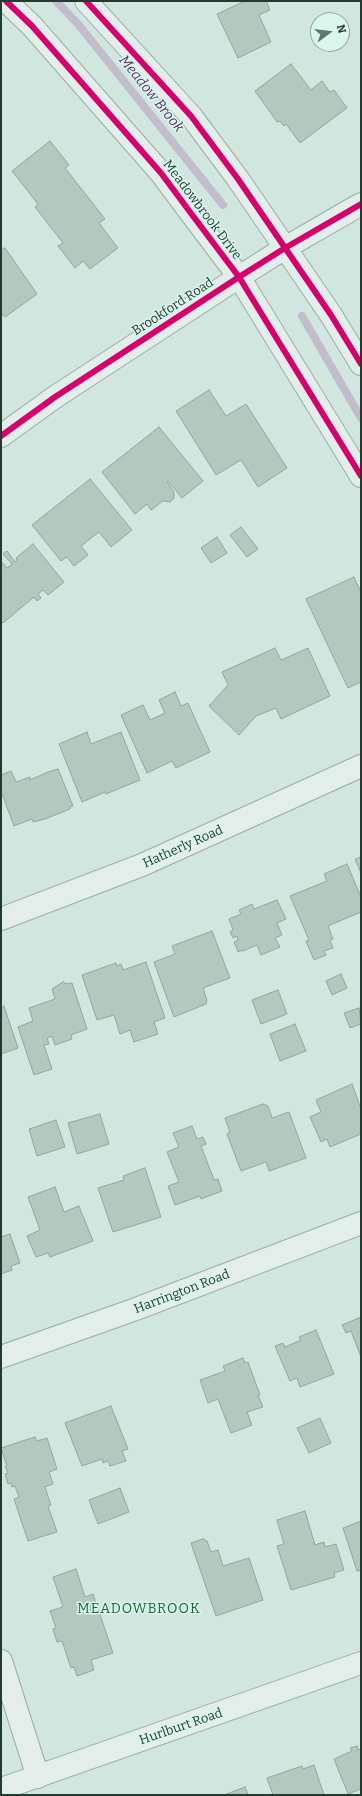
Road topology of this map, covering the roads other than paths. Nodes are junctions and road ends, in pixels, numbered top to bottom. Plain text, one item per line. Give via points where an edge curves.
1 (6, 1) edge
2 (86, 1) edge
3 (361, 204) edge
4 (284, 248) junction
5 (239, 277) junction
6 (361, 364) edge
7 (1, 436) edge
8 (361, 476) edge
9 (361, 766) edge
10 (1, 919) edge
11 (361, 1223) edge
12 (1, 1357) edge
13 (1, 1661) edge
14 (361, 1663) edge
15 (38, 1777) junction
16 (1, 1789) edge

1 - 5 street, Meadowbrook Drive via 32,26 161,173
2 - 4 street via 191,116 238,179
3 - 4 street, Brookford Road
4 - 5 street, Brookford Road
4 - 6 street via 331,315
5 - 7 street, Brookford Road via 55,397
5 - 8 street, Meadowbrook Drive
9 - 10 street, Hatherly Road via 142,865
11 - 12 street, Harrington Road via 136,1309
13 - 15 street
14 - 15 street, Hurlburt Road
15 - 16 street, Hurlburt Road

